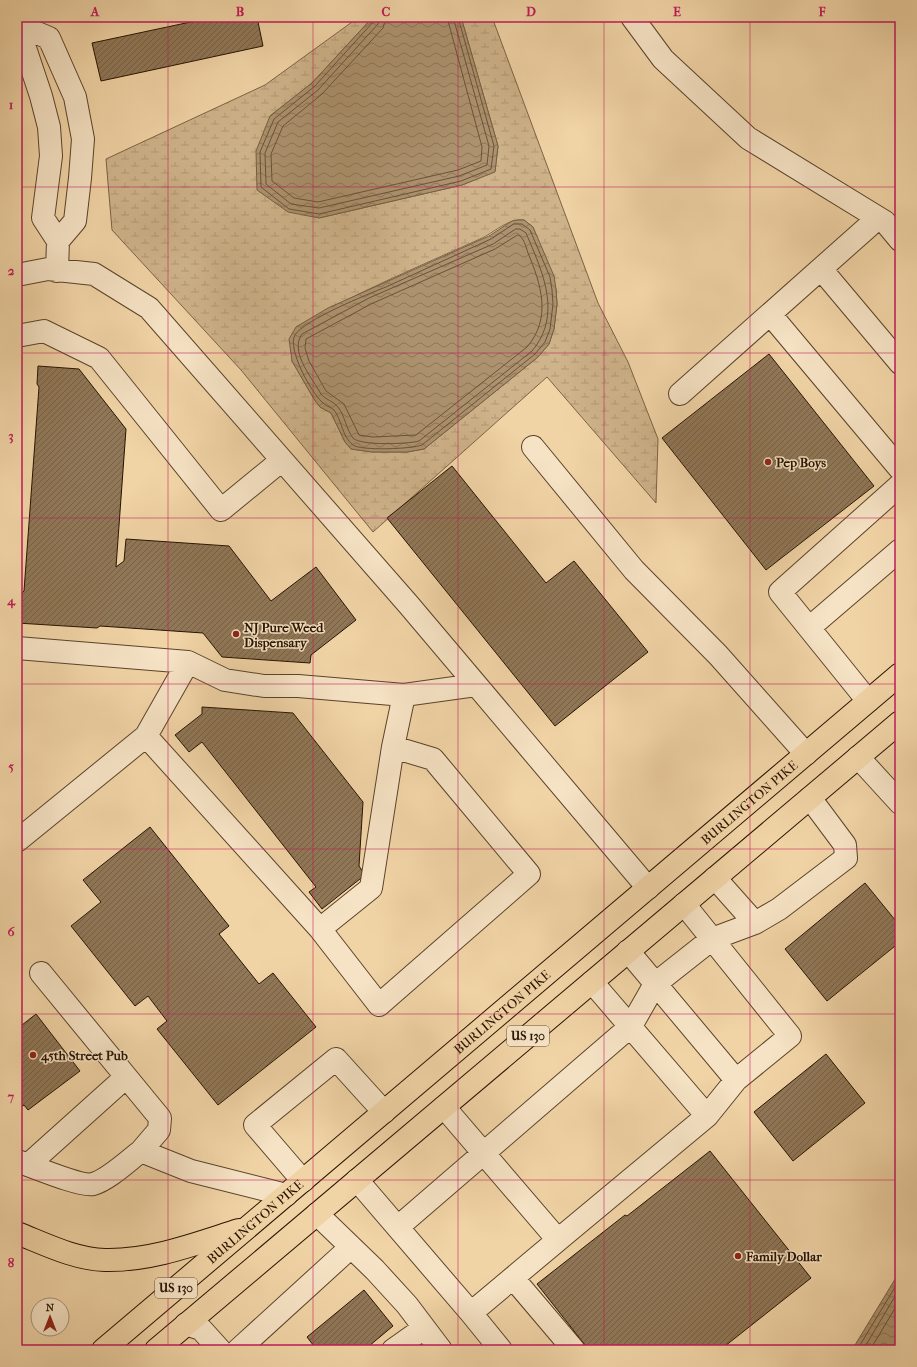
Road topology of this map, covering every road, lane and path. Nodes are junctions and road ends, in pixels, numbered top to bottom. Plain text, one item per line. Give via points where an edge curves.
1 (632, 17) edge
2 (23, 20) edge
3 (878, 218) junction
4 (900, 240) edge
5 (58, 241) junction
6 (821, 269) junction
7 (57, 271) junction
8 (17, 275) edge
9 (770, 314) junction
10 (17, 336) edge
11 (900, 363) edge
12 (680, 394) dead end
13 (533, 447) dead end
14 (282, 460) junction
15 (900, 469) edge
16 (900, 485) edge
17 (900, 550) edge
18 (809, 628) junction
19 (17, 648) edge
20 (188, 662) junction
21 (900, 674) edge
22 (476, 685) junction
23 (404, 695) junction
24 (868, 701) junction
25 (900, 722) edge
26 (146, 736) junction
27 (393, 747) junction
28 (806, 754) junction
29 (858, 757) junction
30 (810, 798) junction
31 (900, 803) edge
32 (17, 841) edge
33 (715, 878) junction
34 (648, 888) junction
35 (684, 904) junction
36 (755, 923) junction
37 (320, 929) junction
38 (712, 939) junction
39 (628, 951) junction
40 (41, 973) dead end
41 (592, 982) junction
42 (655, 984) junction
43 (631, 1026) junction
44 (126, 1077) junction
45 (736, 1080) junction
46 (444, 1107) junction
47 (384, 1112) junction
48 (707, 1116) junction
49 (142, 1151) junction
50 (484, 1154) junction
51 (22, 1163) edge
52 (357, 1180) junction
53 (303, 1181) junction
54 (286, 1195) junction
55 (317, 1214) junction
56 (249, 1227) junction
57 (398, 1227) junction
58 (17, 1233) edge
59 (558, 1240) junction
60 (351, 1247) junction
61 (513, 1278) junction
62 (472, 1313) junction
63 (186, 1324) junction
64 (424, 1328) junction
65 (103, 1350) edge
66 (156, 1350) edge
67 (220, 1350) edge
68 (238, 1350) edge
69 (393, 1350) edge
70 (441, 1350) edge
71 (501, 1350) edge
72 (574, 1350) edge

1 - 3 lane via 663,59 748,138
2 - 5 lane via 24,45 49,127 51,156 44,218
2 - 5 lane via 49,38 75,97 83,139 75,221
3 - 4 lane via 885,222
3 - 6 lane
5 - 7 lane
6 - 9 lane
6 - 11 lane
7 - 8 lane
7 - 14 lane via 94,274 149,308
9 - 12 lane
9 - 15 lane
10 - 14 lane via 44,331 99,358 221,510
13 - 28 lane via 634,570 718,655
14 - 22 lane
16 - 18 lane via 780,592
17 - 18 lane
18 - 24 lane
19 - 20 lane
20 - 23 lane via 225,680 264,686 298,686
20 - 26 lane
21 - 24 highway, BURLINGTON PIKE / US 130
22 - 23 lane
22 - 34 lane
23 - 27 lane
24 - 28 highway, BURLINGTON PIKE / US 130
25 - 29 highway, US 130
26 - 32 lane
26 - 37 lane
27 - 37 lane via 371,888
27 - 37 lane via 433,759 529,874 379,1005
28 - 34 highway, BURLINGTON PIKE / US 130
29 - 30 highway, US 130
29 - 31 lane
30 - 33 highway, US 130
30 - 36 lane via 845,845 846,858 779,909
33 - 35 highway, US 130
33 - 36 lane
34 - 47 highway, BURLINGTON PIKE / US 130
35 - 38 lane
35 - 39 highway, US 130
36 - 38 lane
38 - 42 lane
38 - 45 lane via 790,1036
39 - 41 highway, US 130
39 - 42 lane
40 - 44 lane
41 - 43 lane
41 - 46 highway, US 130
42 - 43 lane
42 - 45 lane
43 - 48 lane
43 - 50 lane
44 - 49 lane via 160,1118 159,1130
44 - 51 lane
45 - 48 lane
46 - 50 lane
46 - 52 highway, US 130
47 - 53 highway, BURLINGTON PIKE / US 130
47 - 53 lane via 336,1059 255,1125
48 - 59 lane
49 - 51 lane via 92,1184 78,1182
49 - 54 lane via 191,1171
50 - 57 lane
50 - 59 lane
52 - 55 highway, US 130
52 - 57 lane
53 - 54 highway, BURLINGTON PIKE / US 130
54 - 56 highway, BURLINGTON PIKE / US 130
55 - 60 lane
55 - 63 highway, US 130
56 - 58 highway via 178,1250 142,1258 104,1260 68,1253
56 - 65 highway, BURLINGTON PIKE / US 130
57 - 62 lane
59 - 61 lane
60 - 64 lane
60 - 68 lane
61 - 62 lane
61 - 72 lane
62 - 71 lane
63 - 66 highway, US 130
63 - 67 lane via 201,1329
64 - 69 lane
64 - 70 lane

